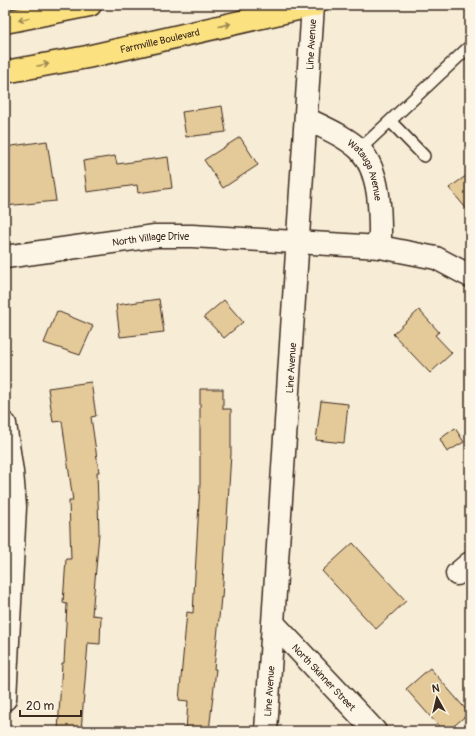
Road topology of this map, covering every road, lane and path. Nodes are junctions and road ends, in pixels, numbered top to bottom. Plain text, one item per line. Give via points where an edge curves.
1 (90, 5) edge
2 (314, 5) edge
3 (5, 22) edge
4 (470, 46) edge
5 (5, 72) edge
6 (307, 119) junction
7 (390, 121) junction
8 (359, 150) junction
9 (424, 156) dead end
10 (297, 241) junction
11 (380, 247) junction
12 (5, 257) edge
13 (470, 276) edge
14 (5, 424) edge
15 (274, 624) junction
16 (5, 699) edge
17 (266, 731) edge
18 (375, 731) edge

1 -> 3 main road
5 -> 2 main road, Farmville Boulevard via 87,57
2 - 6 street, Line Avenue
4 - 7 lane
6 - 8 street, Watauga Avenue via 342,137
6 - 10 street, Line Avenue
7 - 8 lane
7 - 9 lane
8 - 11 street, Watauga Avenue via 368,160 380,198
10 - 11 street
10 - 12 street, North Village Drive via 155,236
10 - 15 street, Line Avenue
11 - 13 street via 436,258
14 - 16 street via 15,507
15 - 17 street, Line Avenue
15 - 18 street, North Skinner Street

